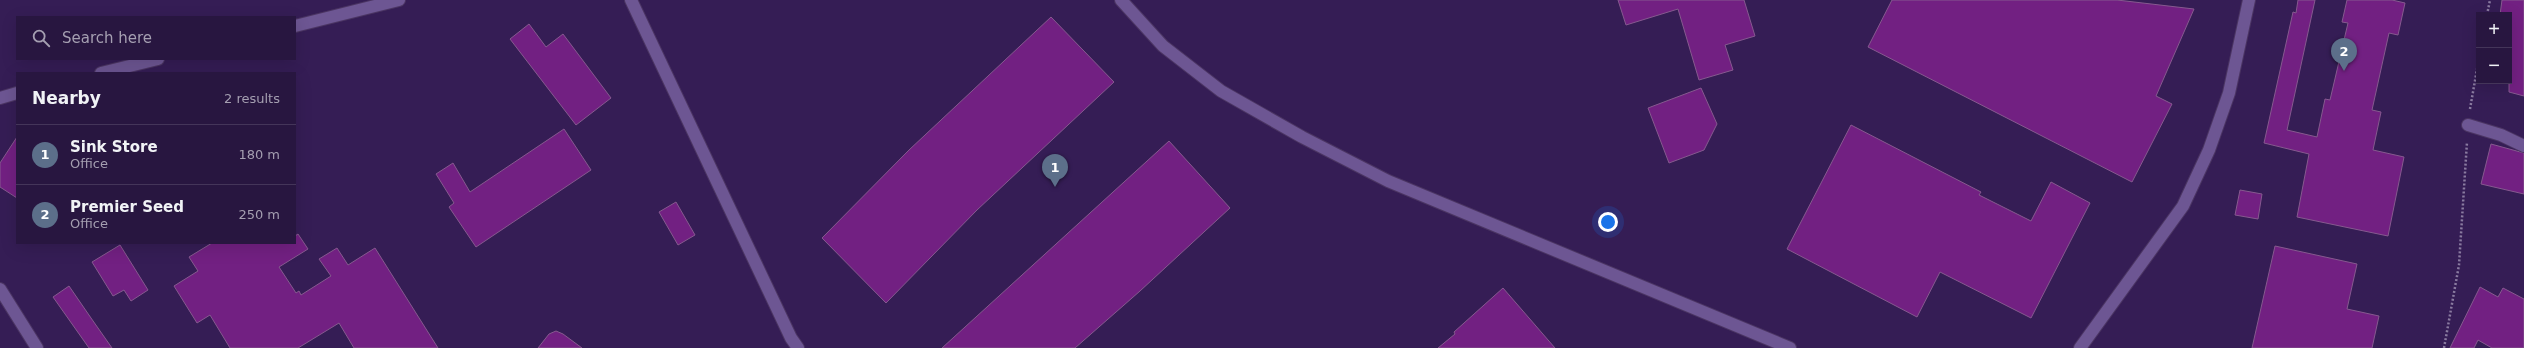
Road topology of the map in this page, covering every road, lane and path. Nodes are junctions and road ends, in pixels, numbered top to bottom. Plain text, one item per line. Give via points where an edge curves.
1 (398, 0) edge
2 (631, 0) edge
3 (1121, 0) edge
4 (2249, 0) edge
5 (2490, 0) edge
6 (2488, 12) edge
7 (296, 26) edge
8 (154, 60) edge
9 (105, 72) edge
10 (2476, 76) edge
11 (16, 93) edge
12 (0, 98) edge
13 (2468, 125) junction
14 (2524, 146) edge
15 (0, 289) edge
16 (37, 348) edge
17 (798, 348) edge
18 (1790, 348) edge
19 (2080, 348) edge
20 (2444, 348) edge

1 - 7 street
2 - 17 street via 788,332
3 - 18 street via 1163,46 1222,91 1322,147 1388,181
4 - 19 street via 2229,93 2209,150 2183,206
5 - 6 path
8 - 9 street
10 - 13 path
11 - 12 street
13 - 14 street via 2501,135
13 - 20 path via 2459,265
15 - 16 street

